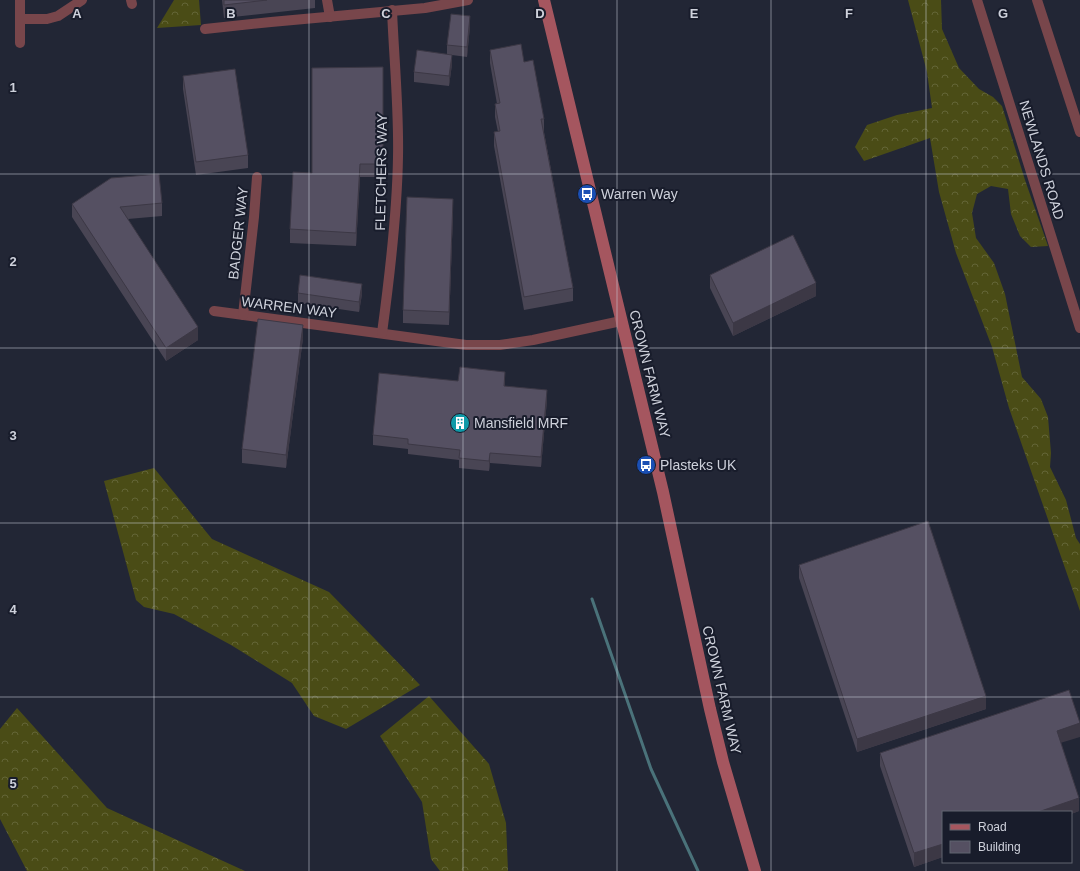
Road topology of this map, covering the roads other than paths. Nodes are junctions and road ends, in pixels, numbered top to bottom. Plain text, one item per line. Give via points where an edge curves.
1 (20, 0) edge
2 (82, 0) edge
3 (327, 0) edge
4 (468, 0) edge
5 (544, 0) edge
6 (977, 0) edge
7 (1037, 0) edge
8 (392, 10) junction
9 (330, 17) junction
10 (20, 19) junction
11 (205, 29) dead end
12 (20, 43) dead end
13 (1076, 109) edge
14 (1080, 132) edge
15 (257, 177) dead end
16 (214, 311) dead end
17 (243, 315) junction
18 (621, 321) junction
19 (1080, 328) edge
20 (382, 333) junction
21 (755, 871) edge

1 - 10 street
2 - 10 street via 58,16 47,19
3 - 9 street
4 - 8 street via 425,8
5 - 18 street, CROWN FARM WAY
6 - 19 street, NEWLANDS ROAD
7 - 13 street
8 - 9 street
8 - 20 street, FLETCHERS WAY via 398,156 392,263
9 - 11 street
10 - 12 street
13 - 14 street
15 - 17 street, BADGER WAY
16 - 17 street, WARREN WAY
17 - 20 street, WARREN WAY
18 - 20 street, WARREN WAY via 500,345 466,344
18 - 21 street, CROWN FARM WAY via 663,492 710,709

